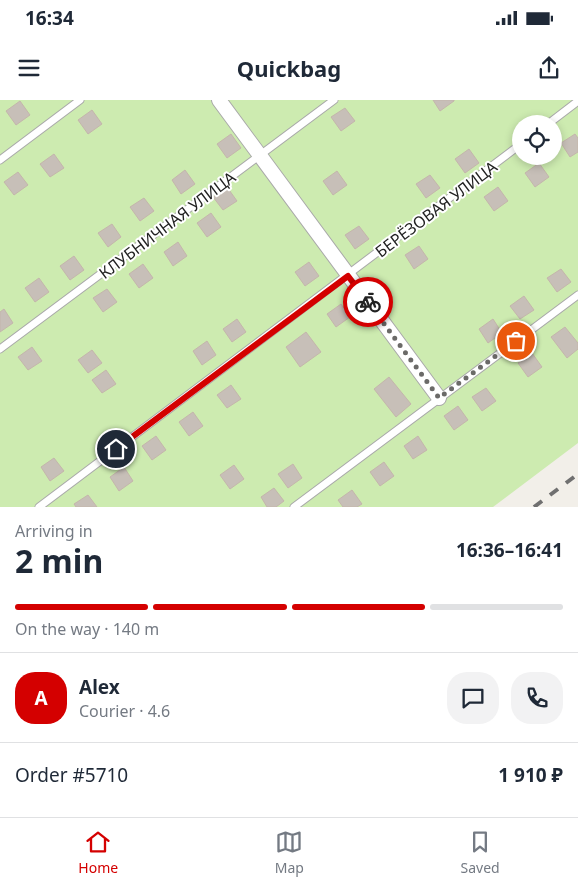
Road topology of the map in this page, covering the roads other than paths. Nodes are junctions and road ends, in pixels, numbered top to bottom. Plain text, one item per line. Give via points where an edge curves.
1 (80, 100) edge
2 (219, 100) edge
3 (334, 100) edge
4 (578, 101) edge
5 (560, 115) edge
6 (512, 151) edge
7 (260, 155) junction
8 (0, 160) edge
9 (348, 276) junction
10 (578, 294) edge
11 (0, 349) edge
12 (439, 398) junction
13 (39, 507) edge
14 (294, 507) edge

1 - 8 lane
2 - 7 street
3 - 7 lane, КЛУБНИЧНАЯ УЛИЦА
4 - 5 lane
6 - 9 lane, БЕРЁЗОВАЯ УЛИЦА
7 - 9 street
7 - 11 lane, КЛУБНИЧНАЯ УЛИЦА
9 - 12 street
9 - 13 lane, БЕРЁЗОВАЯ УЛИЦА
10 - 12 lane
12 - 14 lane

